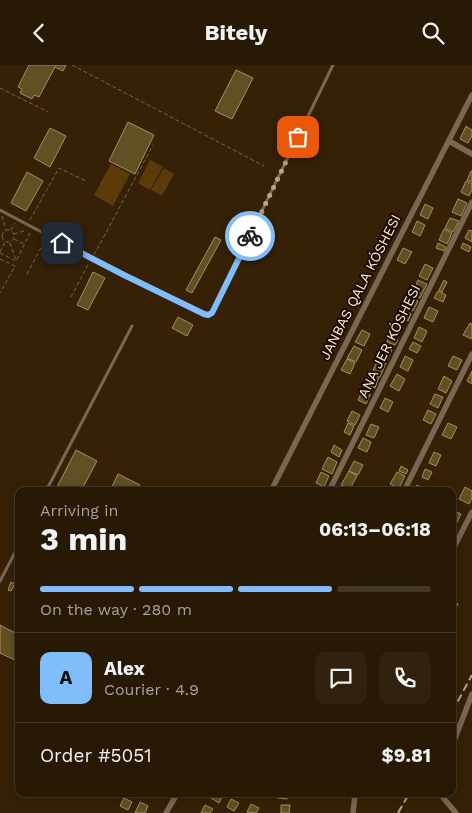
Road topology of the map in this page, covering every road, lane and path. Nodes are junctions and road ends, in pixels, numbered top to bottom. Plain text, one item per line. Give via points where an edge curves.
1 (72, 65) edge
2 (333, 65) edge
3 (0, 87) edge
4 (472, 95) edge
5 (48, 112) dead end
6 (449, 141) junction
7 (153, 145) dead end
8 (472, 154) edge
9 (264, 167) dead end
10 (86, 181) dead end
11 (472, 202) edge
12 (0, 210) edge
13 (17, 219) junction
14 (27, 225) junction
15 (33, 228) junction
16 (6, 231) junction
17 (11, 231) junction
18 (0, 232) edge
19 (3, 234) junction
20 (14, 234) junction
21 (47, 235) junction
22 (1, 239) edge
23 (13, 239) junction
24 (6, 242) junction
25 (9, 242) junction
26 (24, 245) junction
27 (0, 253) edge
28 (0, 259) edge
29 (92, 259) junction
30 (16, 261) junction
31 (27, 274) dead end
32 (0, 293) edge
33 (71, 297) dead end
34 (132, 326) dead end
35 (472, 354) edge
36 (48, 487) edge
37 (273, 487) edge
38 (331, 487) edge
39 (406, 487) edge
40 (472, 512) edge
41 (456, 543) edge
42 (15, 553) edge
43 (0, 581) edge
44 (472, 693) edge
45 (456, 735) edge
46 (176, 797) edge
47 (355, 797) edge
48 (443, 797) edge
49 (166, 813) edge
50 (353, 813) edge
51 (456, 813) edge

1 - 9 path
2 - 29 lane via 212,313 204,314
3 - 5 path
4 - 6 street, JANBAS QALA KÓSHESI
6 - 8 street
6 - 37 street, JANBAS QALA KÓSHESI
7 - 29 path
10 - 14 path via 59,168
11 - 38 street, ANA JER KÓSHESI
12 - 13 lane
12 - 16 path
13 - 14 lane
13 - 17 path
14 - 15 lane
15 - 20 path
15 - 21 lane
15 - 26 path
16 - 17 path
16 - 19 path
17 - 20 path
18 - 19 path
19 - 22 path
20 - 23 path
21 - 29 lane
21 - 31 path
22 - 24 path
23 - 25 path
23 - 26 path
24 - 25 path
24 - 27 path
25 - 30 path
26 - 30 path
27 - 30 path
28 - 32 path via 15,266
29 - 33 path
34 - 36 lane
35 - 39 street
40 - 41 street
42 - 43 lane
44 - 45 street
46 - 49 street
47 - 50 street
48 - 51 street

